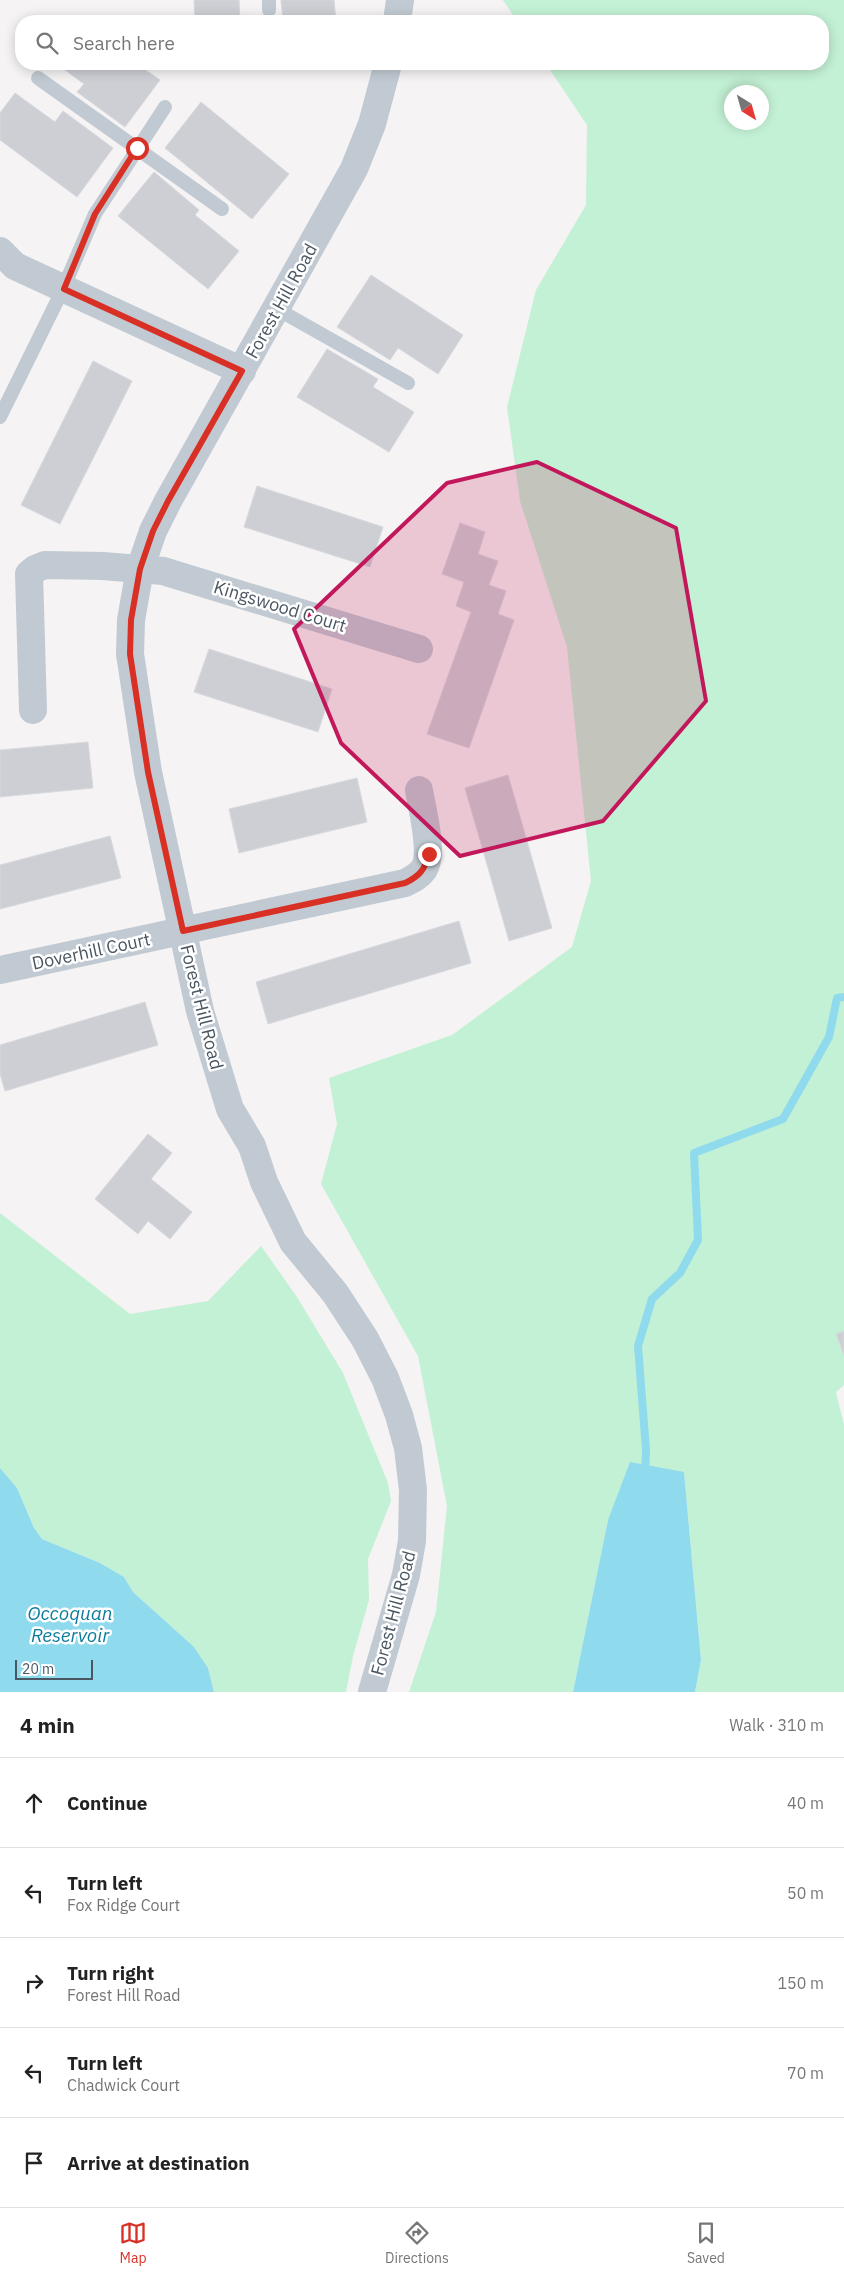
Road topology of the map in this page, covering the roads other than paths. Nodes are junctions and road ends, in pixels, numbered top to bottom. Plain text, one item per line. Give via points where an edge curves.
1 (400, 0) edge
2 (398, 15) edge
3 (386, 70) edge
4 (38, 78) dead end
5 (165, 107) dead end
6 (137, 148) junction
7 (222, 210) dead end
8 (0, 251) edge
9 (64, 289) junction
10 (277, 309) junction
11 (242, 371) junction
12 (408, 383) dead end
13 (0, 417) edge
14 (140, 569) junction
15 (419, 649) dead end
16 (33, 710) dead end
17 (419, 790) dead end
18 (183, 931) junction
19 (0, 970) edge
20 (372, 1692) edge

1 - 2 street
3 - 10 street, Forest Hill Road via 372,124 354,169
4 - 6 lane
5 - 6 lane
6 - 7 lane
6 - 9 lane via 95,214
8 - 9 street via 14,266
9 - 11 street
9 - 13 lane
10 - 11 street, Forest Hill Road
10 - 12 lane
11 - 14 street, Forest Hill Road via 168,501
14 - 15 street, Kingswood Court via 163,571
14 - 16 street, Kingswood Court via 45,565 29,574
14 - 18 street, Forest Hill Road via 131,620 130,654 148,772
17 - 18 street, Doverhill Court via 429,854 418,876 405,883
18 - 19 street, Doverhill Court
18 - 20 street, Forest Hill Road via 204,1028 230,1109 252,1146 264,1182 293,1242 335,1293 365,1339 399,1415 408,1448 413,1490 412,1541 406,1575

